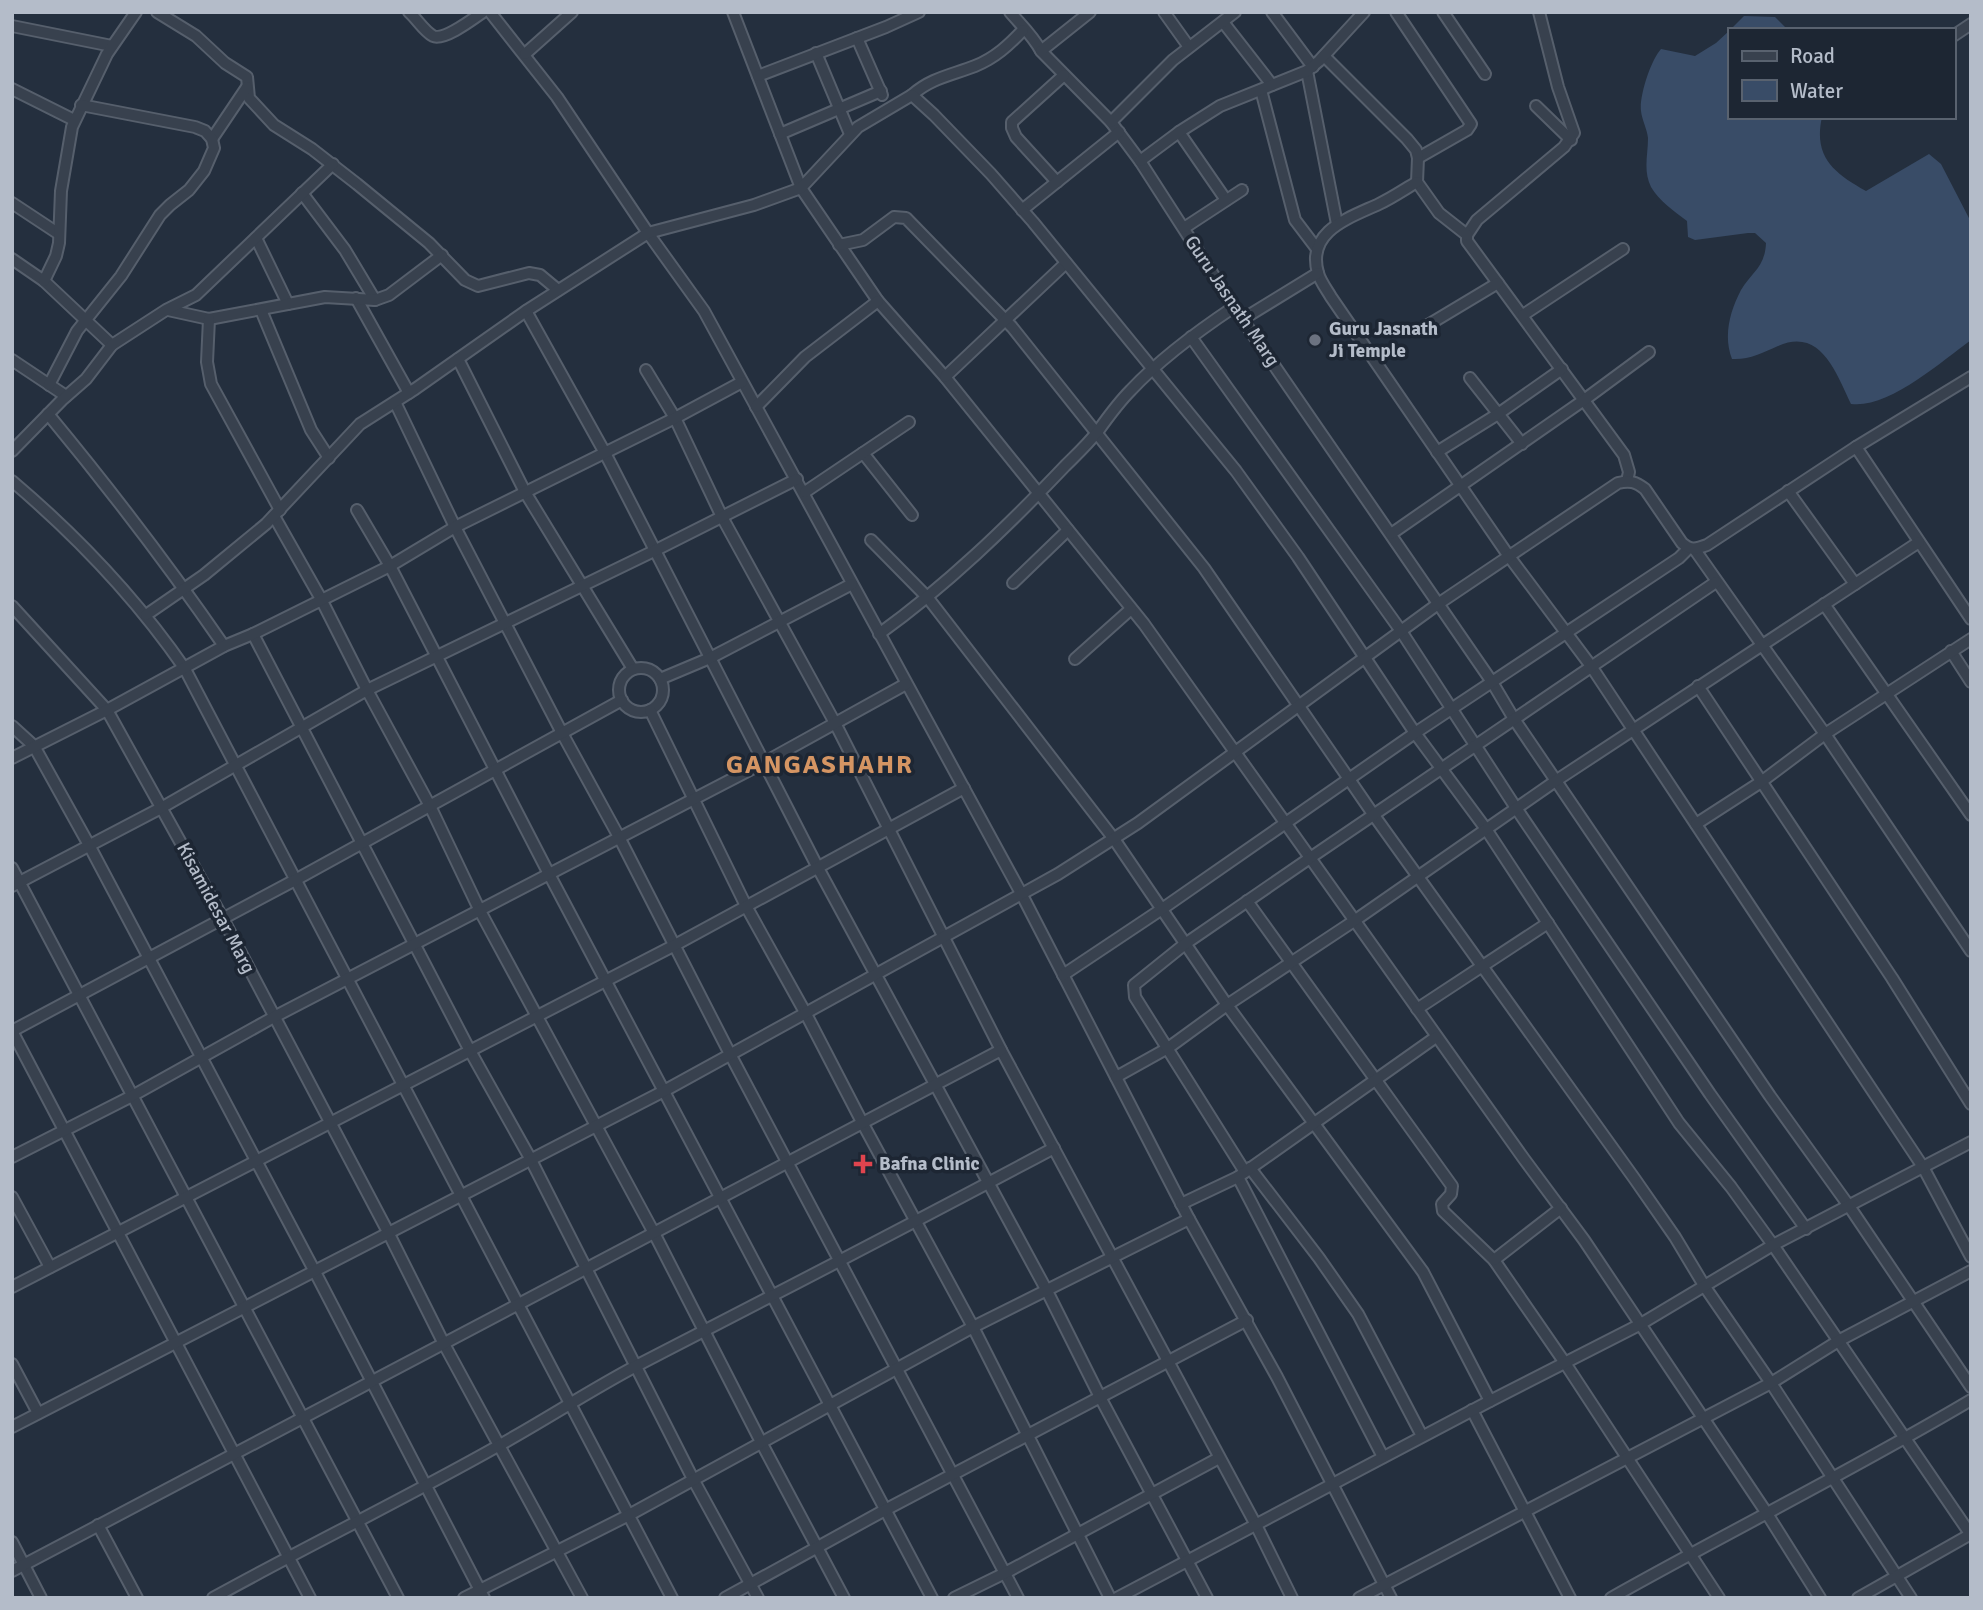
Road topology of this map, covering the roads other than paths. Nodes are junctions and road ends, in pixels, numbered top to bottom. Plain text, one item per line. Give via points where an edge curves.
1 (136, 12) edge
2 (157, 12) edge
3 (409, 12) edge
4 (483, 12) edge
5 (490, 12) edge
6 (572, 12) edge
7 (733, 12) edge
8 (919, 12) edge
9 (1010, 12) edge
10 (1090, 12) edge
11 (1164, 12) edge
12 (1235, 12) edge
13 (1272, 12) edge
14 (1396, 12) edge
15 (1443, 12) edge
16 (1539, 12) edge
17 (1357, 15) edge
18 (1223, 22) junction
19 (1971, 24) edge
20 (12, 26) edge
21 (1023, 30) junction
22 (1955, 35) edge
23 (857, 38) junction
24 (112, 46) junction
25 (1189, 47) junction
26 (1041, 51) junction
27 (816, 53) junction
28 (525, 54) junction
29 (1324, 56) junction
30 (1310, 69) junction
31 (1485, 74) dead end
32 (1064, 75) junction
33 (758, 76) junction
34 (247, 87) junction
35 (1267, 88) junction
36 (12, 89) edge
37 (881, 91) junction
38 (912, 95) junction
39 (81, 105) junction
40 (1536, 106) dead end
41 (887, 107) junction
42 (841, 108) junction
43 (74, 120) junction
44 (1111, 122) junction
45 (1119, 132) junction
46 (1179, 132) junction
47 (780, 134) junction
48 (850, 134) junction
49 (212, 139) junction
50 (1571, 140) junction
51 (1418, 158) junction
52 (1140, 161) junction
53 (333, 164) junction
54 (1057, 182) junction
55 (1417, 182) junction
56 (801, 188) junction
57 (1242, 190) dead end
58 (302, 193) junction
59 (1226, 200) junction
60 (12, 203) edge
61 (1022, 210) junction
62 (1337, 224) junction
63 (1184, 228) junction
64 (648, 233) junction
65 (59, 234) junction
66 (1467, 235) junction
67 (256, 238) junction
68 (839, 244) junction
69 (1317, 249) junction
70 (1623, 249) dead end
71 (442, 255) junction
72 (12, 259) edge
73 (1066, 263) junction
74 (1318, 273) junction
75 (44, 281) junction
76 (1498, 283) junction
77 (558, 290) junction
78 (356, 299) junction
79 (375, 300) junction
80 (878, 301) junction
81 (288, 304) junction
82 (1234, 307) junction
83 (166, 310) junction
84 (261, 310) junction
85 (526, 311) junction
86 (1523, 315) junction
87 (209, 319) junction
88 (1242, 319) junction
89 (1005, 320) junction
90 (84, 321) junction
91 (1423, 328) dead end
92 (1191, 337) junction
93 (112, 345) junction
94 (1649, 352) dead end
95 (458, 359) junction
96 (12, 360) edge
97 (1562, 369) junction
98 (646, 370) dead end
99 (1151, 370) junction
100 (945, 377) junction
101 (1971, 377) edge
102 (1470, 378) dead end
103 (742, 382) junction
104 (49, 385) junction
105 (409, 393) junction
106 (66, 396) junction
107 (1584, 400) junction
108 (395, 402) junction
109 (756, 407) junction
110 (48, 414) junction
111 (1498, 414) junction
112 (675, 418) junction
113 (909, 422) dead end
114 (1097, 432) junction
115 (1521, 444) junction
116 (1856, 447) junction
117 (12, 451) edge
118 (1437, 452) junction
119 (604, 453) junction
120 (863, 453) junction
121 (329, 458) junction
122 (797, 479) junction
123 (12, 481) edge
124 (1627, 481) junction
125 (1461, 486) junction
126 (1788, 491) junction
127 (525, 492) junction
128 (804, 492) junction
129 (1039, 492) junction
130 (357, 510) dead end
131 (277, 513) junction
132 (912, 515) dead end
133 (722, 516) junction
134 (455, 527) junction
135 (1068, 530) junction
136 (1391, 534) junction
137 (870, 540) dead end
138 (1919, 542) junction
139 (1691, 549) junction
140 (654, 551) junction
141 (1508, 555) junction
142 (390, 566) junction
143 (1716, 582) junction
144 (1013, 583) dead end
145 (852, 584) junction
146 (1855, 584) junction
147 (581, 587) junction
148 (185, 589) junction
149 (928, 598) junction
150 (321, 599) junction
151 (1438, 604) junction
152 (1824, 604) junction
153 (12, 606) edge
154 (1132, 609) junction
155 (146, 615) junction
156 (1971, 620) edge
157 (504, 622) junction
158 (779, 622) junction
159 (1401, 631) junction
160 (1564, 633) junction
161 (253, 634) junction
162 (879, 634) junction
163 (1971, 639) edge
164 (1760, 645) junction
165 (224, 646) junction
166 (1951, 651) junction
167 (438, 656) junction
168 (1366, 657) junction
169 (710, 658) junction
170 (1075, 659) dead end
171 (1591, 666) junction
172 (185, 669) junction
173 (633, 670) junction
174 (660, 679) junction
175 (1492, 682) junction
176 (1971, 682) edge
177 (906, 684) junction
178 (1698, 686) junction
179 (367, 690) junction
180 (1886, 692) junction
181 (622, 700) junction
182 (1298, 707) junction
183 (1452, 709) junction
184 (107, 710) junction
185 (650, 710) junction
186 (1514, 719) junction
187 (835, 723) junction
188 (12, 726) edge
189 (302, 726) junction
190 (1632, 730) junction
191 (562, 733) junction
192 (1415, 733) junction
193 (1825, 734) junction
194 (34, 746) junction
195 (1474, 746) junction
196 (1235, 753) junction
197 (12, 758) edge
198 (765, 762) junction
199 (236, 766) junction
200 (496, 769) junction
201 (1440, 769) junction
202 (1349, 779) junction
203 (1557, 780) junction
204 (1761, 782) junction
205 (964, 788) junction
206 (692, 799) junction
207 (430, 806) junction
208 (161, 808) junction
209 (1516, 808) junction
210 (1373, 814) junction
211 (1971, 816) edge
212 (1285, 822) junction
213 (1696, 824) junction
214 (1486, 829) junction
215 (888, 831) junction
216 (619, 838) junction
217 (1114, 839) junction
218 (361, 844) junction
219 (89, 845) junction
220 (1310, 858) junction
221 (818, 868) junction
222 (12, 869) edge
223 (549, 874) junction
224 (1419, 876) junction
225 (297, 879) junction
226 (16, 884) edge
227 (1022, 895) junction
228 (1247, 901) junction
229 (746, 906) junction
230 (1162, 909) junction
231 (480, 911) junction
232 (222, 917) junction
233 (1354, 921) junction
234 (1548, 923) junction
235 (1967, 937) edge
236 (944, 938) junction
237 (416, 944) junction
238 (1185, 944) junction
239 (675, 945) junction
240 (1971, 951) edge
241 (147, 957) junction
242 (1291, 963) junction
243 (1482, 966) junction
244 (876, 975) junction
245 (1063, 975) junction
246 (349, 979) junction
247 (605, 980) junction
248 (79, 995) junction
249 (1227, 1005) junction
250 (1417, 1009) junction
251 (806, 1014) junction
252 (537, 1015) junction
253 (274, 1017) junction
254 (12, 1031) edge
255 (1437, 1037) junction
256 (1168, 1048) junction
257 (469, 1049) junction
258 (1002, 1050) junction
259 (730, 1054) junction
260 (202, 1059) junction
261 (1116, 1077) junction
262 (1375, 1080) junction
263 (404, 1084) junction
264 (935, 1085) junction
265 (664, 1091) junction
266 (132, 1096) junction
267 (1971, 1104) edge
268 (329, 1122) junction
269 (863, 1124) junction
270 (1313, 1124) junction
271 (594, 1125) junction
272 (64, 1129) junction
273 (1971, 1142) edge
274 (1054, 1148) junction
275 (12, 1157) edge
276 (530, 1158) junction
277 (256, 1162) junction
278 (787, 1162) junction
279 (1923, 1167) junction
280 (1244, 1172) junction
281 (988, 1183) junction
282 (460, 1195) junction
283 (12, 1197) edge
284 (720, 1197) junction
285 (188, 1198) junction
286 (1181, 1204) junction
287 (1849, 1206) junction
288 (1561, 1208) junction
289 (1189, 1219) junction
290 (915, 1220) junction
291 (1806, 1229) junction
292 (117, 1231) junction
293 (388, 1232) junction
294 (654, 1233) junction
295 (1773, 1245) junction
296 (1971, 1257) edge
297 (1112, 1258) junction
298 (1494, 1260) junction
299 (842, 1262) junction
300 (50, 1266) junction
301 (586, 1268) junction
302 (314, 1270) junction
303 (1971, 1270) edge
304 (12, 1287) edge
305 (1705, 1287) junction
306 (1046, 1291) junction
307 (772, 1298) junction
308 (1914, 1302) junction
309 (520, 1304) junction
310 (245, 1306) junction
311 (1247, 1320) junction
312 (1639, 1325) junction
313 (973, 1328) junction
314 (705, 1333) junction
315 (176, 1340) junction
316 (1840, 1340) junction
317 (444, 1344) junction
318 (1167, 1360) junction
319 (1565, 1363) junction
320 (12, 1364) edge
321 (636, 1366) junction
322 (897, 1368) junction
323 (372, 1382) junction
324 (1771, 1383) junction
325 (1971, 1387) edge
326 (1100, 1397) junction
327 (1490, 1401) junction
328 (1971, 1401) edge
329 (570, 1402) junction
330 (829, 1405) junction
331 (1472, 1410) junction
332 (38, 1413) junction
333 (302, 1417) junction
334 (1701, 1418) junction
335 (12, 1427) edge
336 (1028, 1436) junction
337 (1422, 1436) junction
338 (1905, 1439) junction
339 (761, 1442) junction
340 (500, 1445) junction
341 (235, 1452) junction
342 (1383, 1457) junction
343 (1219, 1458) junction
344 (1627, 1459) junction
345 (953, 1476) junction
346 (1833, 1477) junction
347 (693, 1479) junction
348 (426, 1485) junction
349 (1331, 1485) junction
350 (1152, 1494) junction
351 (885, 1510) junction
352 (1524, 1512) junction
353 (1766, 1512) junction
354 (629, 1515) junction
355 (358, 1521) junction
356 (98, 1525) junction
357 (1256, 1525) junction
358 (1079, 1533) junction
359 (1971, 1534) edge
360 (12, 1542) edge
361 (817, 1546) junction
362 (558, 1550) junction
363 (1690, 1553) junction
364 (289, 1556) junction
365 (1188, 1560) junction
366 (24, 1565) junction
367 (12, 1571) edge
368 (1004, 1573) junction
369 (1897, 1577) junction
370 (750, 1584) junction
371 (1385, 1585) junction
372 (482, 1594) edge
373 (220, 1596) edge
374 (41, 1598) edge
375 (137, 1598) edge
376 (310, 1598) edge
377 (398, 1598) edge
378 (464, 1598) edge
379 (582, 1598) edge
380 (672, 1598) edge
381 (725, 1598) edge
382 (758, 1598) edge
383 (844, 1598) edge
384 (932, 1598) edge
385 (954, 1598) edge
386 (1018, 1598) edge
387 (1110, 1598) edge
388 (1117, 1598) edge
389 (1207, 1598) edge
390 (1293, 1598) edge
391 (1359, 1598) edge
392 (1391, 1598) edge
393 (1570, 1598) edge
394 (1611, 1598) edge
395 (1719, 1598) edge
396 (1820, 1598) edge
397 (1858, 1598) edge
398 (1911, 1598) edge

1 - 24 street
2 - 34 street via 247,77
3 - 4 street via 439,37
5 - 28 street
6 - 28 street
7 - 33 street
8 - 23 street
9 - 21 street, Guru Jasnath Marg
10 - 26 street
11 - 25 street
12 - 18 street
13 - 30 street
14 - 51 street via 1471,124
15 - 31 street
16 - 50 street via 1558,87 1574,127
17 - 29 street
18 - 25 street
18 - 35 street
19 - 22 street
20 - 24 street
21 - 26 street, Guru Jasnath Marg
21 - 38 street via 990,58 934,80
23 - 27 street
23 - 37 street
24 - 39 street
25 - 44 street
26 - 32 street, Guru Jasnath Marg
27 - 33 street
27 - 42 street
28 - 64 street
29 - 30 street
29 - 51 street via 1408,139
30 - 35 street
30 - 62 street
32 - 44 street, Guru Jasnath Marg
32 - 54 street via 1012,122 1016,137
33 - 47 street
34 - 49 street
34 - 53 street via 253,104 274,125
35 - 46 street via 1220,106
35 - 69 street via 1295,220
36 - 43 street
37 - 41 street
37 - 42 street
38 - 41 street
38 - 61 street
39 - 43 street
39 - 49 street via 184,124 205,131
40 - 50 street
41 - 48 street
42 - 47 street
42 - 48 street
43 - 65 street via 62,180
44 - 45 street, Guru Jasnath Marg
45 - 52 street, Guru Jasnath Marg
45 - 54 street
46 - 52 street
46 - 59 street
47 - 56 street
48 - 56 street
49 - 90 street via 213,153 204,171 160,215 115,285
50 - 66 street via 1477,220
51 - 55 street
52 - 63 street, Guru Jasnath Marg
53 - 58 street
53 - 71 street
54 - 61 street
55 - 62 street
55 - 66 street via 1439,213
56 - 64 street
56 - 68 street
57 - 59 street
58 - 67 street
58 - 79 street
59 - 63 street
60 - 65 street
61 - 73 street
62 - 69 street
63 - 82 street, Guru Jasnath Marg
64 - 77 street
64 - 103 street via 700,303
65 - 75 street via 56,256
66 - 76 street via 1470,247
67 - 81 street
67 - 83 street via 196,295
68 - 80 street
68 - 89 street via 863,240 894,217 906,218
69 - 74 street
70 - 86 street
71 - 77 street via 472,285 529,273 540,275
71 - 79 street via 389,295
72 - 75 street
73 - 89 street
73 - 99 street
74 - 88 street
74 - 118 street
75 - 90 street
76 - 86 street
76 - 91 street
77 - 85 street
78 - 79 street
78 - 81 street via 337,296
78 - 105 street
80 - 100 street
80 - 109 street via 799,362
81 - 84 street
82 - 88 street, Guru Jasnath Marg
82 - 92 street
83 - 87 street
83 - 93 street
84 - 87 street
84 - 121 street via 311,430
85 - 95 street
85 - 119 street
86 - 97 street
87 - 131 street via 211,384
88 - 136 street, Guru Jasnath Marg
89 - 100 street
89 - 114 street
90 - 93 street
90 - 104 street
92 - 99 street
92 - 159 street
93 - 106 street via 93,372
94 - 107 street
95 - 105 street
95 - 127 street
96 - 104 street
97 - 107 street
97 - 111 street
98 - 112 street
99 - 114 street
99 - 168 street via 1236,471
100 - 129 street
101 - 116 street
102 - 111 street
103 - 109 street
103 - 112 street
104 - 106 street
105 - 108 street
106 - 110 street
107 - 115 street
107 - 124 street via 1625,455
108 - 121 street via 360,424
108 - 134 street
109 - 122 street
110 - 117 street
110 - 148 street
111 - 115 street
111 - 118 street
112 - 119 street
112 - 133 street
113 - 120 street
114 - 129 street
114 - 182 street via 1204,568
115 - 125 street
116 - 126 street
116 - 138 street
118 - 125 street
119 - 127 street
119 - 140 street
120 - 128 street
120 - 132 street
121 - 131 street
122 - 128 street
122 - 133 street
123 - 155 street via 99,561
124 - 139 street via 1645,489
124 - 141 street via 1608,488
125 - 136 street
125 - 141 street
126 - 139 street via 1707,545
126 - 146 street
127 - 134 street
127 - 147 street
128 - 145 street
129 - 135 street
129 - 149 street
130 - 142 street
131 - 148 street
131 - 150 street
133 - 140 street
133 - 158 street
134 - 142 street
134 - 157 street
135 - 144 street
135 - 154 street
136 - 151 street, Guru Jasnath Marg
137 - 149 street
138 - 146 street
138 - 156 street
139 - 143 street
139 - 160 street
140 - 147 street
140 - 169 street
141 - 151 street
141 - 160 street
142 - 150 street
142 - 167 street
143 - 164 street
143 - 171 street
145 - 158 street
145 - 162 street
146 - 152 street
147 - 157 street
147 - 173 street
148 - 155 street
148 - 165 street
149 - 162 street
149 - 217 street
150 - 161 street
150 - 179 street
151 - 159 street
151 - 175 street, Guru Jasnath Marg
152 - 164 street
152 - 180 street
153 - 184 street, Kisamidesar Marg
154 - 170 street
154 - 196 street
155 - 172 street
157 - 167 street
157 - 191 street
158 - 169 street
158 - 187 street
159 - 168 street
159 - 183 street
160 - 171 street
160 - 175 street
161 - 165 street
161 - 189 street
162 - 177 street
163 - 166 street
164 - 178 street
164 - 193 street
165 - 172 street
166 - 176 street
166 - 180 street
167 - 179 street
167 - 200 street
168 - 182 street
168 - 192 street
169 - 174 street
169 - 198 street
171 - 186 street
171 - 190 street
172 - 184 street
172 - 199 street
173 - 174 street via 648,669
173 - 181 street via 620,682
174 - 185 street via 663,693
175 - 183 street
175 - 186 street, Guru Jasnath Marg
177 - 187 street
177 - 205 street
178 - 190 street
178 - 204 street
179 - 189 street
179 - 207 street
180 - 193 street
180 - 211 street
181 - 185 street via 634,710
181 - 191 street
182 - 196 street
182 - 202 street
183 - 192 street
183 - 195 street
184 - 194 street
184 - 208 street, Kisamidesar Marg
185 - 206 street
186 - 195 street
186 - 203 street, Guru Jasnath Marg
187 - 198 street
187 - 215 street
188 - 194 street
189 - 199 street
189 - 218 street
190 - 203 street
190 - 213 street
191 - 200 street
191 - 216 street
192 - 201 street
192 - 202 street
193 - 204 street
193 - 235 street
194 - 197 street
194 - 219 street
195 - 201 street
195 - 209 street
196 - 212 street
196 - 217 street
198 - 206 street
198 - 221 street
199 - 208 street
199 - 225 street
200 - 207 street
200 - 223 street
201 - 210 street
201 - 214 street
202 - 210 street
202 - 212 street
203 - 209 street
203 - 287 street, Guru Jasnath Marg
204 - 213 street
204 - 267 street
205 - 215 street
205 - 227 street
206 - 216 street
206 - 229 street
207 - 218 street
207 - 231 street
208 - 219 street
208 - 232 street, Kisamidesar Marg
209 - 214 street
209 - 291 street
210 - 220 street
210 - 224 street
212 - 220 street
212 - 230 street
213 - 279 street
214 - 224 street
214 - 234 street
215 - 221 street
215 - 236 street
216 - 223 street
216 - 239 street
217 - 227 street
217 - 230 street
218 - 225 street
218 - 237 street
219 - 226 street
219 - 241 street
220 - 228 street
220 - 233 street
221 - 229 street
221 - 244 street
222 - 226 street
223 - 231 street
223 - 247 street
224 - 233 street
224 - 243 street
225 - 232 street
225 - 246 street
226 - 248 street
227 - 236 street
227 - 245 street
228 - 238 street
228 - 242 street
229 - 239 street
229 - 251 street
230 - 238 street
230 - 245 street
231 - 237 street
231 - 252 street
232 - 241 street
232 - 253 street, Kisamidesar Marg
233 - 242 street
233 - 250 street
234 - 243 street
234 - 295 street via 1679,1123
235 - 240 street
236 - 244 street
236 - 258 street
237 - 246 street
237 - 257 street
238 - 249 street
238 - 256 street via 1134,985 1135,996
239 - 247 street
239 - 259 street
241 - 248 street
241 - 260 street
242 - 249 street
242 - 262 street
243 - 250 street
243 - 305 street via 1654,1207
244 - 251 street
244 - 264 street
245 - 261 street
246 - 253 street
246 - 263 street
247 - 252 street
247 - 265 street
248 - 254 street
248 - 266 street
249 - 256 street
249 - 270 street
250 - 255 street
251 - 259 street
251 - 269 street
252 - 257 street
252 - 271 street
253 - 260 street
253 - 268 street, Kisamidesar Marg
254 - 272 street
255 - 262 street
255 - 288 street
256 - 261 street
256 - 280 street
257 - 263 street
257 - 276 street
258 - 264 street
258 - 274 street
259 - 265 street
259 - 278 street
260 - 266 street
260 - 277 street
261 - 286 street
262 - 270 street
262 - 298 street via 1452,1186 1443,1211
263 - 268 street
263 - 282 street
264 - 269 street
264 - 281 street
265 - 271 street
265 - 284 street
266 - 272 street
266 - 285 street
268 - 277 street
268 - 293 street, Kisamidesar Marg
269 - 278 street
269 - 290 street
270 - 280 street
270 - 327 street via 1428,1279
271 - 276 street
271 - 294 street
272 - 275 street
272 - 292 street
273 - 279 street
274 - 281 street
274 - 297 street
276 - 282 street
276 - 301 street
277 - 285 street
277 - 302 street
278 - 284 street
278 - 299 street
279 - 287 street
279 - 296 street
280 - 286 street
280 - 337 street via 1319,1258 1358,1314
280 - 342 street
281 - 290 street
281 - 306 street
282 - 293 street
282 - 309 street
283 - 300 street
284 - 294 street
284 - 307 street
285 - 292 street
285 - 310 street
286 - 289 street
287 - 291 street
287 - 308 street, Guru Jasnath Marg
288 - 298 street
288 - 312 street
289 - 297 street
289 - 311 street
290 - 299 street
290 - 313 street
291 - 295 street
292 - 300 street
292 - 315 street
293 - 302 street
293 - 317 street, Kisamidesar Marg
294 - 301 street
294 - 314 street
295 - 305 street
295 - 316 street
297 - 306 street
297 - 318 street
298 - 319 street
299 - 307 street
299 - 322 street
300 - 304 street
301 - 309 street
301 - 321 street
302 - 310 street
302 - 323 street
303 - 308 street
305 - 312 street
305 - 324 street
306 - 313 street
306 - 326 street
307 - 314 street
307 - 330 street
308 - 316 street
308 - 325 street, Guru Jasnath Marg
309 - 317 street
309 - 329 street
310 - 315 street
310 - 333 street
311 - 318 street
311 - 349 street
312 - 319 street
312 - 334 street
313 - 322 street
313 - 336 street
314 - 321 street
314 - 339 street
315 - 332 street
315 - 341 street
316 - 324 street
316 - 338 street
317 - 323 street
317 - 340 street, Kisamidesar Marg
318 - 326 street
318 - 343 street
319 - 327 street
319 - 344 street
320 - 332 street
321 - 329 street
321 - 347 street
322 - 330 street
322 - 345 street
323 - 333 street
323 - 348 street
324 - 334 street
324 - 346 street
326 - 336 street
326 - 350 street
327 - 331 street
328 - 338 street
329 - 340 street
329 - 354 street
330 - 339 street
330 - 351 street
331 - 337 street
331 - 352 street
332 - 335 street
333 - 341 street
333 - 355 street
334 - 344 street
334 - 353 street
336 - 345 street
336 - 358 street
337 - 342 street
338 - 346 street
338 - 359 street
339 - 347 street
339 - 361 street
340 - 348 street
340 - 362 street, Kisamidesar Marg
341 - 356 street
341 - 364 street
342 - 349 street
343 - 350 street
343 - 357 street
344 - 352 street
344 - 363 street
345 - 351 street
345 - 368 street
346 - 353 street
346 - 369 street
347 - 354 street
347 - 370 street
348 - 355 street
348 - 372 street
349 - 357 street
349 - 371 street
350 - 358 street
350 - 365 street
351 - 361 street
351 - 384 street
352 - 371 street
352 - 393 street
353 - 363 street
353 - 396 street
354 - 362 street
354 - 380 street
355 - 364 street
355 - 377 street
356 - 366 street
356 - 375 street
357 - 365 street
357 - 390 street
358 - 368 street
358 - 387 street
359 - 369 street
360 - 366 street
361 - 370 street
361 - 383 street
362 - 372 street
362 - 379 street, Kisamidesar Marg
363 - 394 street
363 - 395 street
364 - 373 street
364 - 376 street
365 - 388 street
365 - 389 street
366 - 367 street
366 - 374 street
368 - 385 street
368 - 386 street
369 - 397 street
369 - 398 street
370 - 381 street
370 - 382 street
371 - 391 street
371 - 392 street
372 - 378 street

